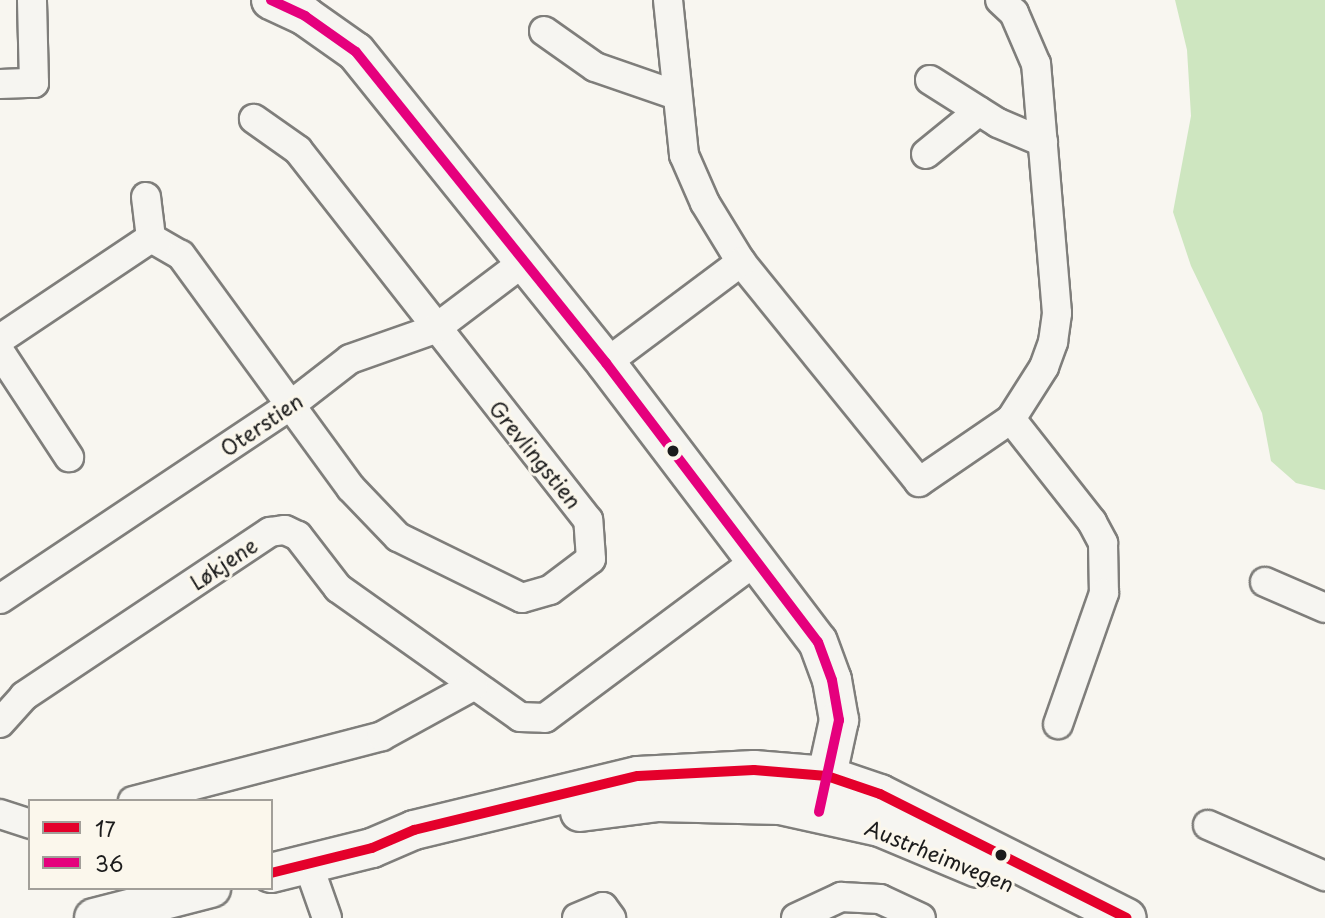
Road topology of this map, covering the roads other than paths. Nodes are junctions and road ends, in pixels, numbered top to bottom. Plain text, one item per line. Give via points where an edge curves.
1 (32, 0) edge
2 (271, 0) edge
3 (668, 0) edge
4 (1000, 0) edge
5 (544, 31) dead end
6 (930, 80) dead end
7 (0, 84) edge
8 (676, 95) junction
9 (979, 111) junction
10 (254, 119) dead end
11 (1043, 142) junction
12 (926, 154) dead end
13 (146, 197) dead end
14 (150, 239) junction
15 (525, 261) junction
16 (741, 262) junction
17 (435, 329) junction
18 (0, 339) edge
19 (0, 352) edge
20 (606, 363) junction
21 (292, 404) junction
22 (1011, 419) junction
23 (69, 457) dead end
24 (758, 559) junction
25 (1265, 582) dead end
26 (0, 599) edge
27 (1325, 608) edge
28 (473, 686) junction
29 (0, 723) edge
30 (1058, 724) dead end
31 (823, 794) junction
32 (141, 799) edge
33 (0, 814) edge
34 (28, 823) edge
35 (1208, 825) dead end
36 (308, 864) junction
37 (273, 873) edge
38 (1325, 876) edge
39 (203, 890) edge
40 (94, 918) edge
41 (327, 918) edge
42 (577, 918) edge
43 (611, 918) edge
44 (796, 918) edge
45 (921, 918) edge
46 (1088, 918) edge
47 (1127, 918) edge

1 - 7 street via 34,83
2 - 15 main road via 305,16 356,52
3 - 8 street via 675,37
4 - 11 street via 1014,13 1036,64
5 - 8 street via 595,66
6 - 9 street
8 - 16 street via 684,155 705,203
9 - 11 street
9 - 12 street
10 - 17 street, Grevlingstien via 298,150
11 - 22 street via 1057,313 1044,367
13 - 14 street
14 - 18 street
14 - 21 street, Grevlingstien via 181,255
15 - 17 street, Oterstien
15 - 20 main road
16 - 20 street
16 - 22 street via 919,482
17 - 21 street, Oterstien via 350,359
17 - 21 street, Grevlingstien via 589,520 591,559 551,590 522,598 398,537 351,488
19 - 23 street
20 - 24 main road
21 - 26 street, Oterstien
22 - 30 street via 1092,522 1103,543 1104,593
24 - 28 street, Løkjene via 545,718 520,718
24 - 31 main road via 818,642 832,680 838,720
25 - 27 street
28 - 29 street, Løkjene via 338,588 298,536 285,530 270,532 24,696
28 - 32 street via 382,736
31 - 36 main road, Austrheimvegen via 731,770 638,776 414,830 372,848
31 - 46 main road, Austrheimvegen via 880,827
31 - 47 main road, Austrheimvegen via 921,811
33 - 34 street
35 - 38 street
36 - 37 main road, Austrheimvegen
36 - 41 street
39 - 40 main road
42 - 43 street via 603,907
44 - 45 street via 841,897 880,899

